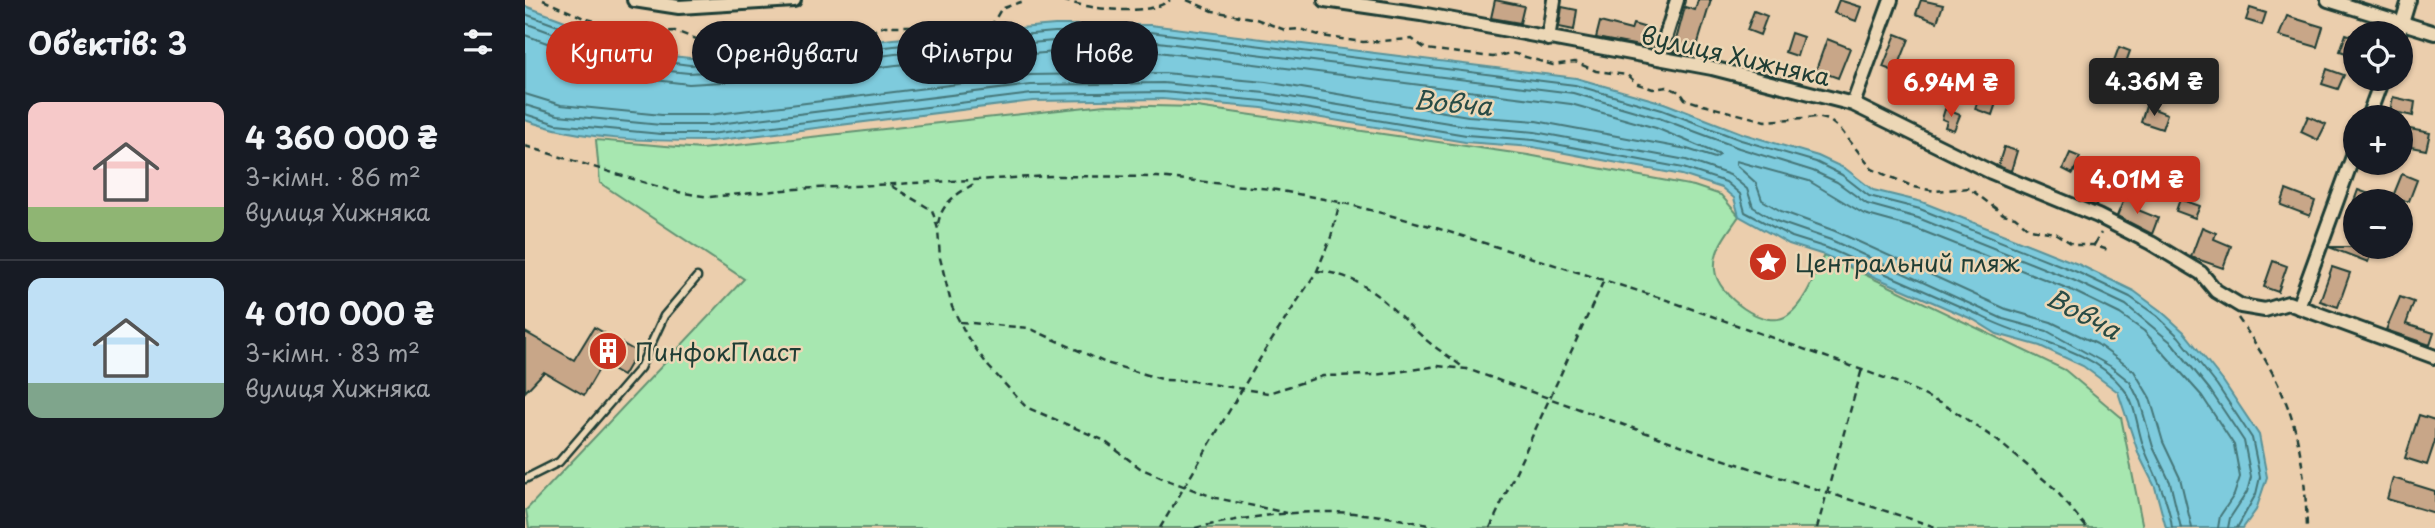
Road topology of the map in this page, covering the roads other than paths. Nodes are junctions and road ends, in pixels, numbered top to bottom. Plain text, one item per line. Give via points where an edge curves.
1 (634, 0) edge
2 (794, 0) edge
3 (1325, 0) edge
4 (1554, 0) edge
5 (1677, 0) edge
6 (1891, 0) edge
7 (2328, 0) edge
8 (2409, 0) edge
9 (1393, 5) edge
10 (2382, 21) edge
11 (2402, 21) edge
12 (2413, 30) edge
13 (2435, 33) edge
14 (1548, 39) junction
15 (1659, 58) junction
16 (1853, 104) junction
17 (2346, 175) edge
18 (697, 277) dead end
19 (2298, 307) junction
20 (2435, 357) edge
21 (525, 479) edge

1 - 2 street via 679,6
3 - 9 street, вулиця Хижняка
4 - 14 street
5 - 15 street
6 - 16 street
7 - 10 street
8 - 11 street
9 - 14 street, вулиця Хижняка
12 - 13 street
14 - 15 street, вулиця Хижняка
15 - 16 street, вулиця Хижняка
16 - 19 street, вулиця Хижняка via 2151,243 2201,273 2216,291 2241,306 2265,310 2288,303
17 - 19 street
18 - 21 lane via 664,316 640,368 559,462
19 - 20 street

